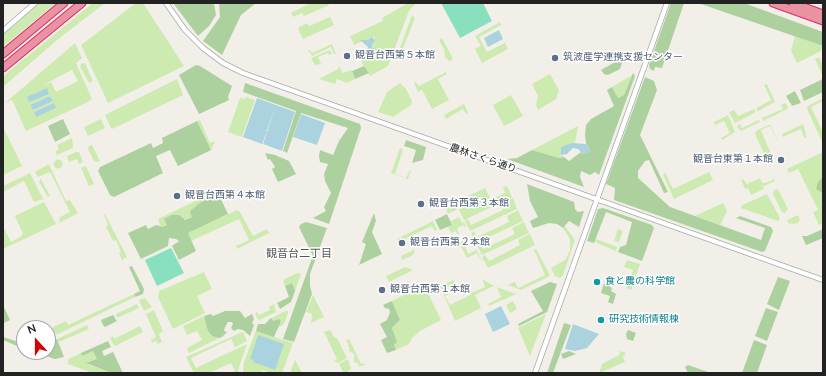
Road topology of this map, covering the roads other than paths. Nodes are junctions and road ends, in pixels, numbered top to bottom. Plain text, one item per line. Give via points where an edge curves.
1 (35, 3) edge
2 (64, 3) edge
3 (82, 3) edge
4 (166, 3) edge
5 (667, 3) edge
6 (773, 3) edge
7 (793, 3) edge
8 (823, 14) edge
9 (823, 21) edge
10 (3, 31) edge
11 (3, 54) edge
12 (3, 68) edge
13 (597, 199) junction
14 (823, 280) edge
15 (535, 373) edge

1 - 10 street
2 - 11 highway
3 - 12 highway
4 - 13 street, 農林さくら通り via 192,39 212,56 236,70
5 - 13 street
6 - 9 highway
7 - 8 highway
13 - 14 street, 農林さくら通り
13 - 15 street

